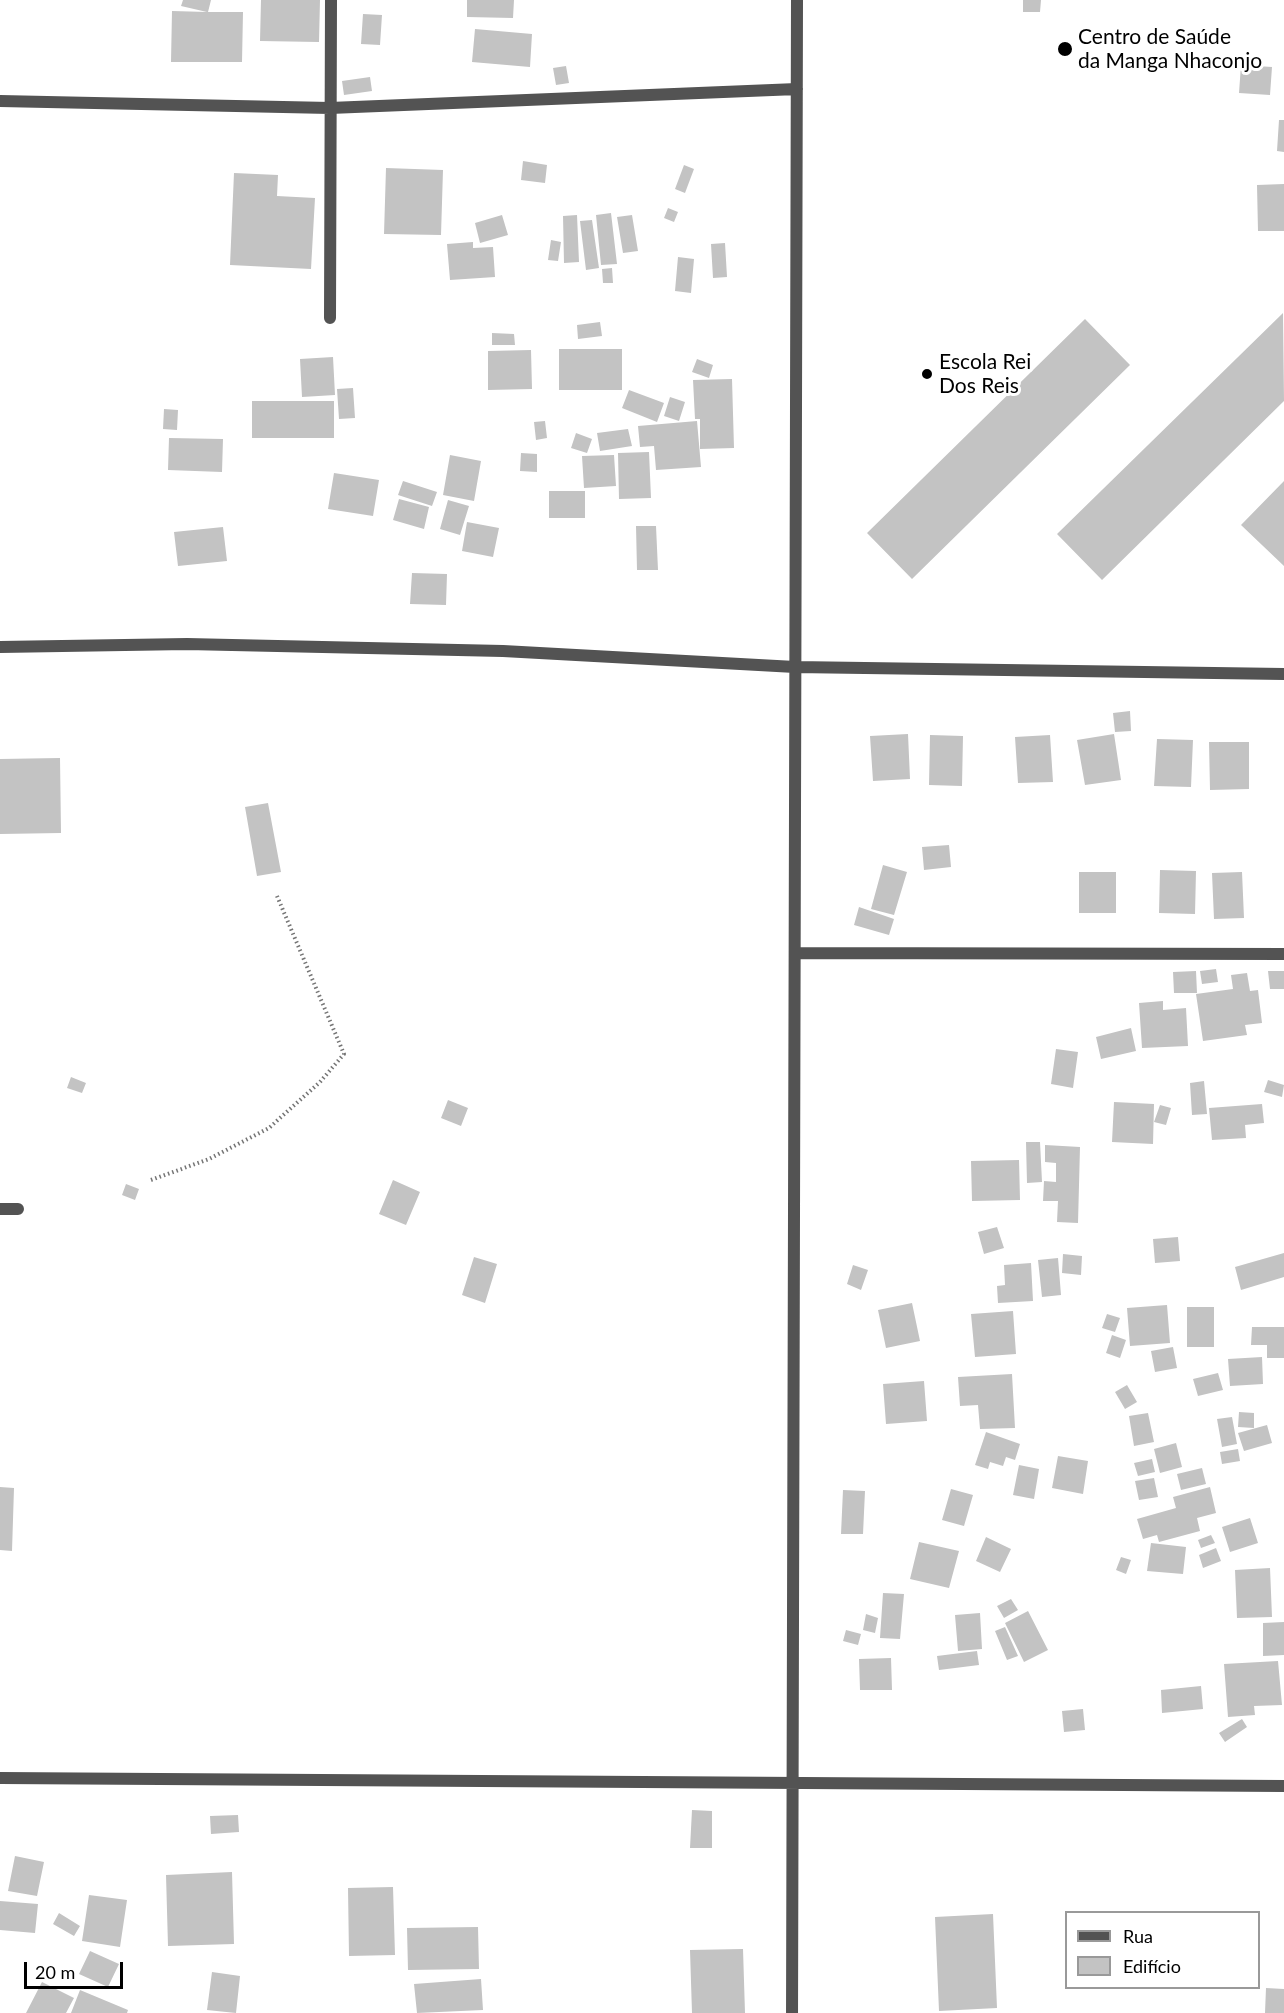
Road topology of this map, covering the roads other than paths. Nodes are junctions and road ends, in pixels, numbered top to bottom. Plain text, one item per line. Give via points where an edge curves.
1 (331, 0) edge
2 (797, 0) edge
3 (796, 89) junction
4 (0, 101) edge
5 (330, 108) junction
6 (330, 318) dead end
7 (0, 647) edge
8 (795, 667) junction
9 (1284, 674) edge
10 (795, 953) junction
11 (1284, 954) edge
12 (0, 1209) edge
13 (18, 1209) dead end
14 (0, 1778) edge
15 (792, 1783) junction
16 (1284, 1786) edge
17 (792, 2013) edge

1 - 5 street
2 - 3 street
3 - 5 street
3 - 8 street
4 - 5 street
5 - 6 street
7 - 8 street via 187,644 491,651
8 - 9 street
8 - 10 street
10 - 11 street
10 - 15 street
12 - 13 street
14 - 15 street
15 - 16 street
15 - 17 street

